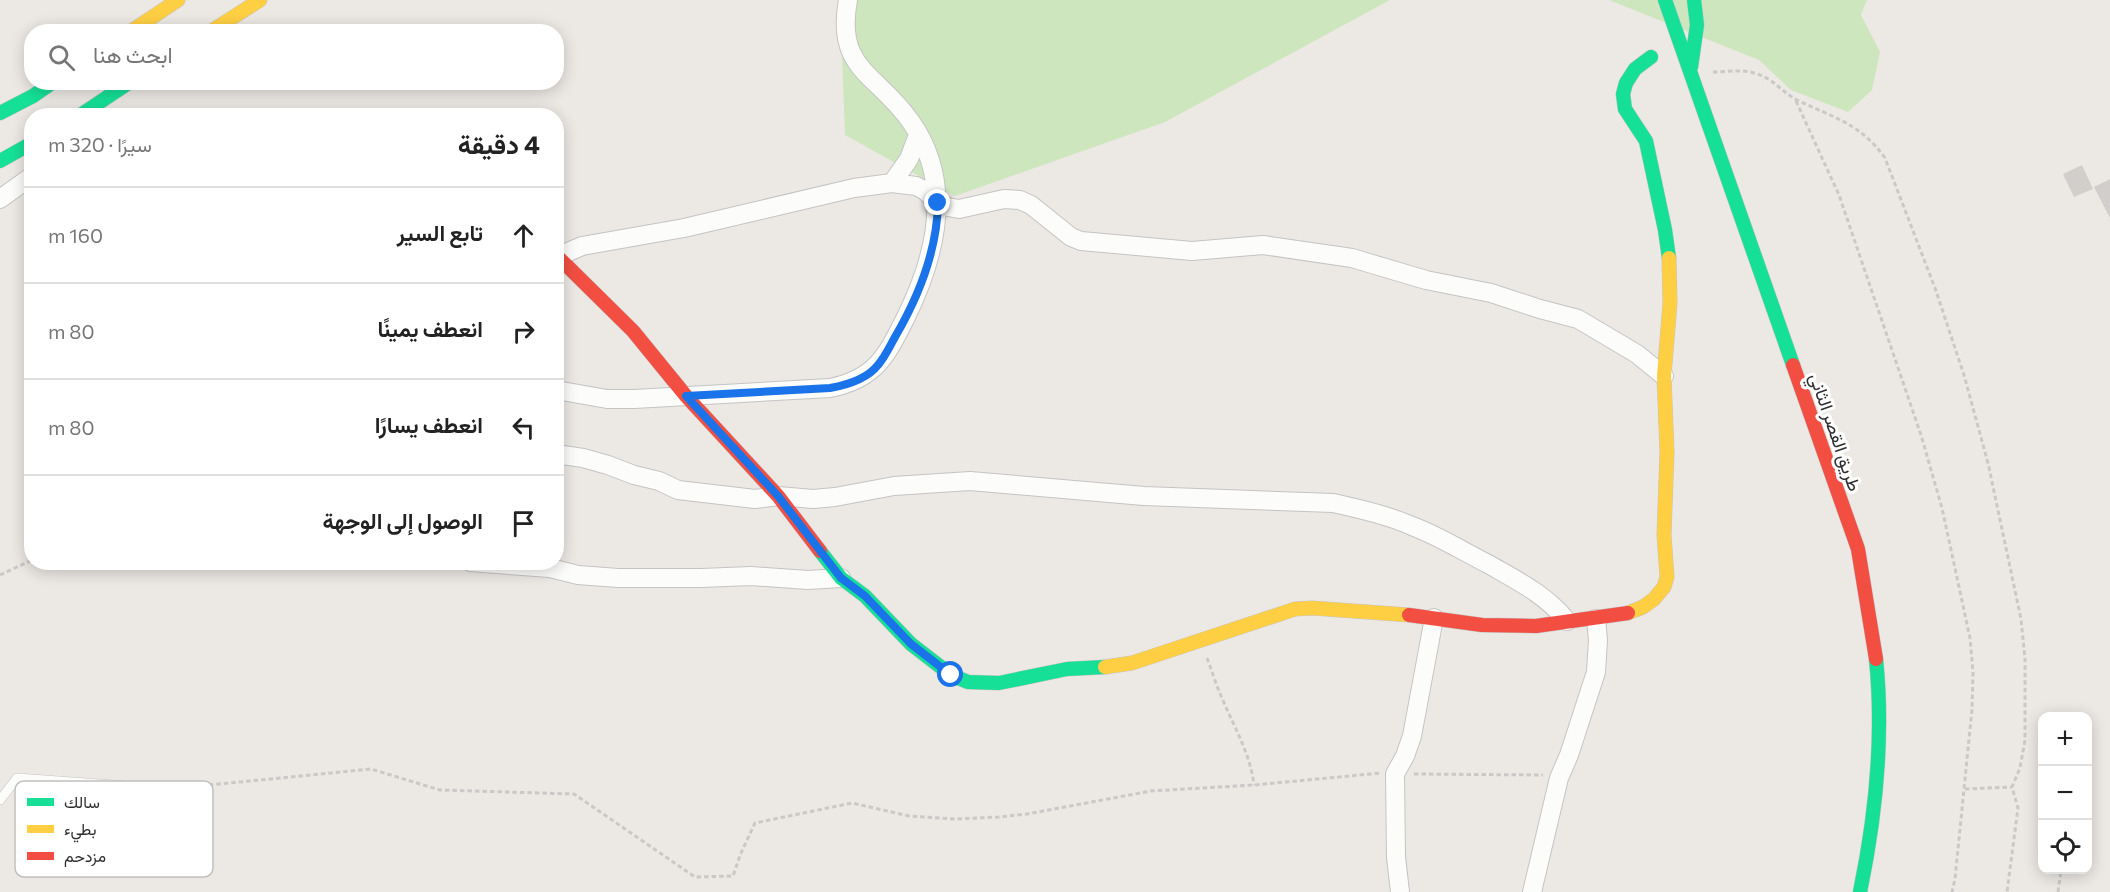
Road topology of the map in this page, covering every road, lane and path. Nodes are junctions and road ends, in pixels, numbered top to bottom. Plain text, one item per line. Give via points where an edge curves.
1 (178, 0) edge
2 (260, 0) edge
3 (848, 0) edge
4 (1651, 0) edge
5 (1665, 0) edge
6 (1694, 0) edge
7 (1671, 17) junction
8 (142, 24) edge
9 (222, 24) edge
10 (1651, 57) dead end
11 (1690, 73) junction
12 (42, 90) edge
13 (118, 90) edge
14 (1795, 99) junction
15 (91, 108) edge
16 (0, 113) edge
17 (918, 135) junction
18 (24, 148) edge
19 (0, 161) edge
20 (24, 182) edge
21 (892, 183) junction
22 (0, 199) edge
23 (938, 203) junction
24 (564, 253) edge
25 (564, 261) edge
26 (1664, 376) junction
27 (564, 391) edge
28 (686, 396) junction
29 (564, 455) edge
30 (778, 496) junction
31 (24, 564) edge
32 (558, 570) edge
33 (0, 575) edge
34 (841, 578) junction
35 (1434, 618) junction
36 (1596, 619) junction
37 (1567, 621) junction
38 (1201, 639) junction
39 (1395, 774) junction
40 (1559, 778) junction
41 (58, 781) edge
42 (213, 785) edge
43 (1254, 785) junction
44 (2012, 787) junction
45 (1965, 789) junction
46 (0, 800) edge
47 (2061, 874) edge
48 (1400, 892) edge
49 (1532, 892) edge
50 (1860, 892) edge
51 (1952, 892) edge
52 (2007, 892) edge
53 (2058, 892) edge

1 - 8 street
2 - 9 street
3 - 17 street via 844,21 850,51 896,103
4 - 7 street
5 - 7 street, طريق القصر الثاني
6 - 11 street via 1697,25
7 - 11 street, طريق القصر الثاني
10 - 26 street via 1635,69 1623,94 1625,109 1646,141 1665,230 1670,303
11 - 14 path via 1752,72 1774,81
11 - 50 street, طريق القصر الثاني via 1858,549 1878,685 1879,751 1869,851
12 - 16 street
13 - 15 street
14 - 44 path via 1853,126 1874,142 1885,158 1964,375 1990,473 2021,619 2025,740
14 - 45 path via 1839,195 1942,508 1970,638 1973,673
17 - 21 street via 909,159
17 - 23 street via 931,163
18 - 19 street
20 - 22 street
21 - 23 street via 915,186
21 - 24 street via 854,188
23 - 26 street via 959,209 1013,198 1030,205 1081,241 1192,250 1263,245 1352,258 1578,319 1637,354
23 - 28 street via 929,260 919,291 878,366 848,384 830,388
25 - 28 street via 633,331
26 - 36 street via 1667,577 1664,587 1643,607
27 - 28 street via 607,399
28 - 30 street
29 - 30 street via 692,493 755,499
30 - 34 street
30 - 37 street via 813,499 894,486 970,481 1144,496 1333,503 1412,525 1450,543 1542,595
31 - 33 path
32 - 34 street via 618,578
34 - 38 street via 935,664 968,682 999,683 1067,669 1132,663
35 - 37 street via 1510,627
35 - 38 street via 1343,609 1295,609
35 - 39 street via 1412,736
36 - 37 street
36 - 40 street via 1596,672
38 - 43 path via 1244,743
39 - 40 path
39 - 43 path
39 - 48 street
40 - 49 street
41 - 46 lane via 17,778
42 - 43 path via 371,769 440,790 574,794 695,877 733,876 755,823 852,803 909,816 999,818 1151,791
44 - 45 path
44 - 52 path via 2018,807
45 - 51 path
47 - 53 path

